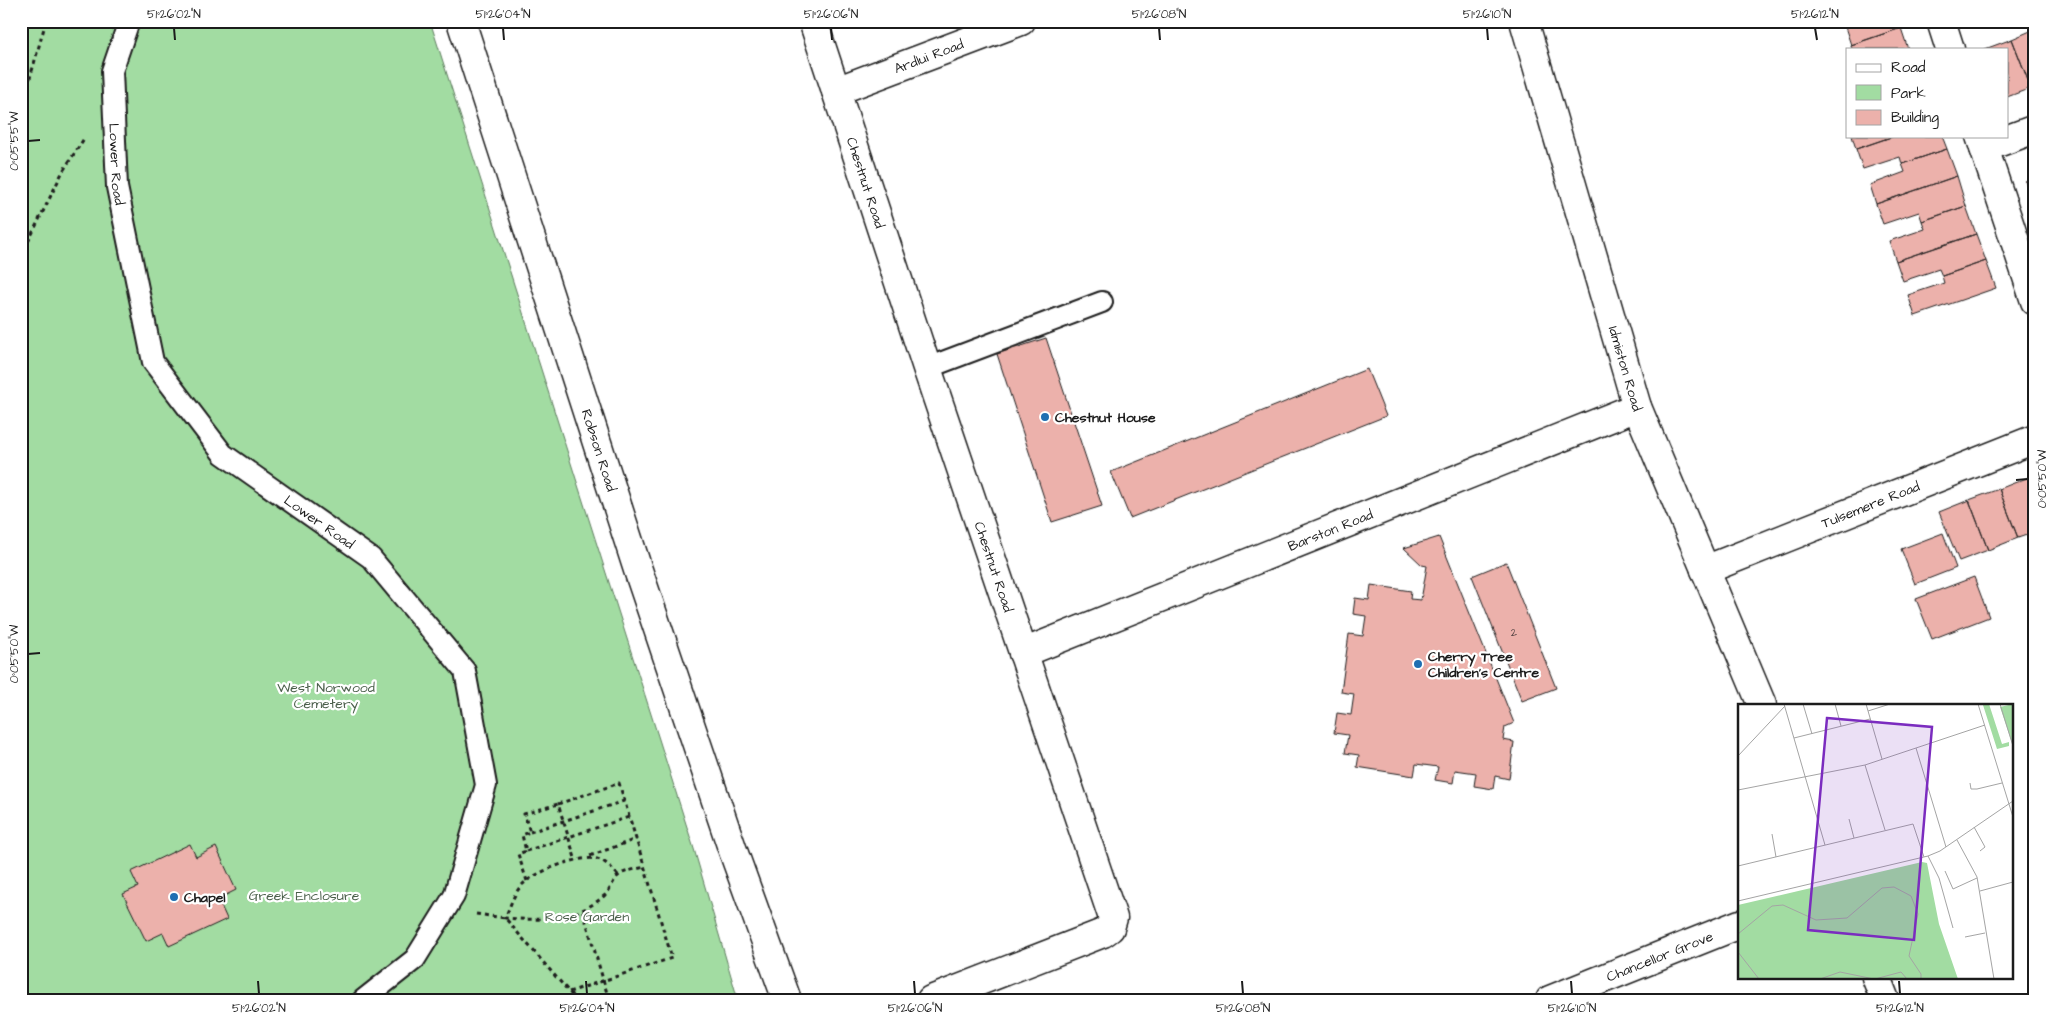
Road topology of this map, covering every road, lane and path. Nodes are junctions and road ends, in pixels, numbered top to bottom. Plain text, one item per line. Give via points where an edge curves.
1 (46, 21) edge
2 (129, 21) edge
3 (461, 21) edge
4 (813, 21) edge
5 (1021, 21) edge
6 (1524, 21) edge
7 (1941, 21) edge
8 (1950, 48) edge
9 (836, 91) junction
10 (21, 110) edge
11 (114, 113) junction
12 (2035, 129) edge
13 (2008, 136) edge
14 (1998, 138) edge
15 (1982, 142) edge
16 (21, 246) edge
17 (2035, 300) edge
18 (1102, 302) dead end
19 (927, 368) junction
20 (1637, 407) junction
21 (2035, 439) edge
22 (1705, 570) junction
23 (1023, 653) junction
24 (1762, 704) edge
25 (624, 800) junction
26 (558, 804) junction
27 (629, 818) junction
28 (564, 821) junction
29 (530, 832) junction
30 (570, 838) junction
31 (636, 839) junction
32 (526, 851) junction
33 (584, 858) junction
34 (576, 860) junction
35 (645, 867) junction
36 (618, 875) junction
37 (527, 882) junction
38 (450, 903) junction
39 (583, 911) junction
40 (505, 918) junction
41 (1738, 925) edge
42 (1876, 978) edge
43 (604, 980) junction
44 (569, 992) junction
45 (363, 1000) edge
46 (576, 1000) edge
47 (610, 1000) edge
48 (787, 1000) edge
49 (932, 1000) edge
50 (1550, 1000) edge
51 (1886, 1000) edge

1 - 10 path
2 - 11 lane, Lower Road via 112,71
3 - 48 street, Robson Road via 641,579
4 - 9 street, Chestnut Road
5 - 9 street, Ardlui Road
6 - 20 street, Idmiston Road
7 - 8 street
9 - 19 street, Chestnut Road
11 - 16 path via 96,121 63,171 29,240
11 - 38 lane, Lower Road via 117,186 154,362 223,454 372,558 465,671 486,784
12 - 13 street
14 - 15 street
15 - 17 street
18 - 19 lane
19 - 23 street, Chestnut Road
20 - 22 street, Idmiston Road
20 - 23 street, Barston Road
21 - 22 street, Tulsemere Road
22 - 24 street, Idmiston Road
23 - 49 street, Chestnut Road via 1113,918 1110,928 1103,933
25 - 26 path via 618,783
25 - 27 path
25 - 28 path
26 - 28 path
26 - 29 path via 524,814
27 - 30 path
27 - 31 path
28 - 29 path
28 - 30 path
29 - 32 path via 522,835
30 - 32 path
30 - 34 path
31 - 33 path
31 - 35 path
32 - 37 path via 518,854
33 - 34 path
33 - 36 path via 606,863
34 - 37 path via 536,875
35 - 36 path
35 - 43 path via 672,958
36 - 39 path via 605,895
37 - 40 path via 516,894
38 - 40 path via 478,915
38 - 45 lane, Lower Road via 415,959
39 - 40 path via 559,918
39 - 43 path
40 - 44 path
41 - 50 street, Chancellor Grove
42 - 51 street
43 - 44 path
43 - 47 path
44 - 46 path

